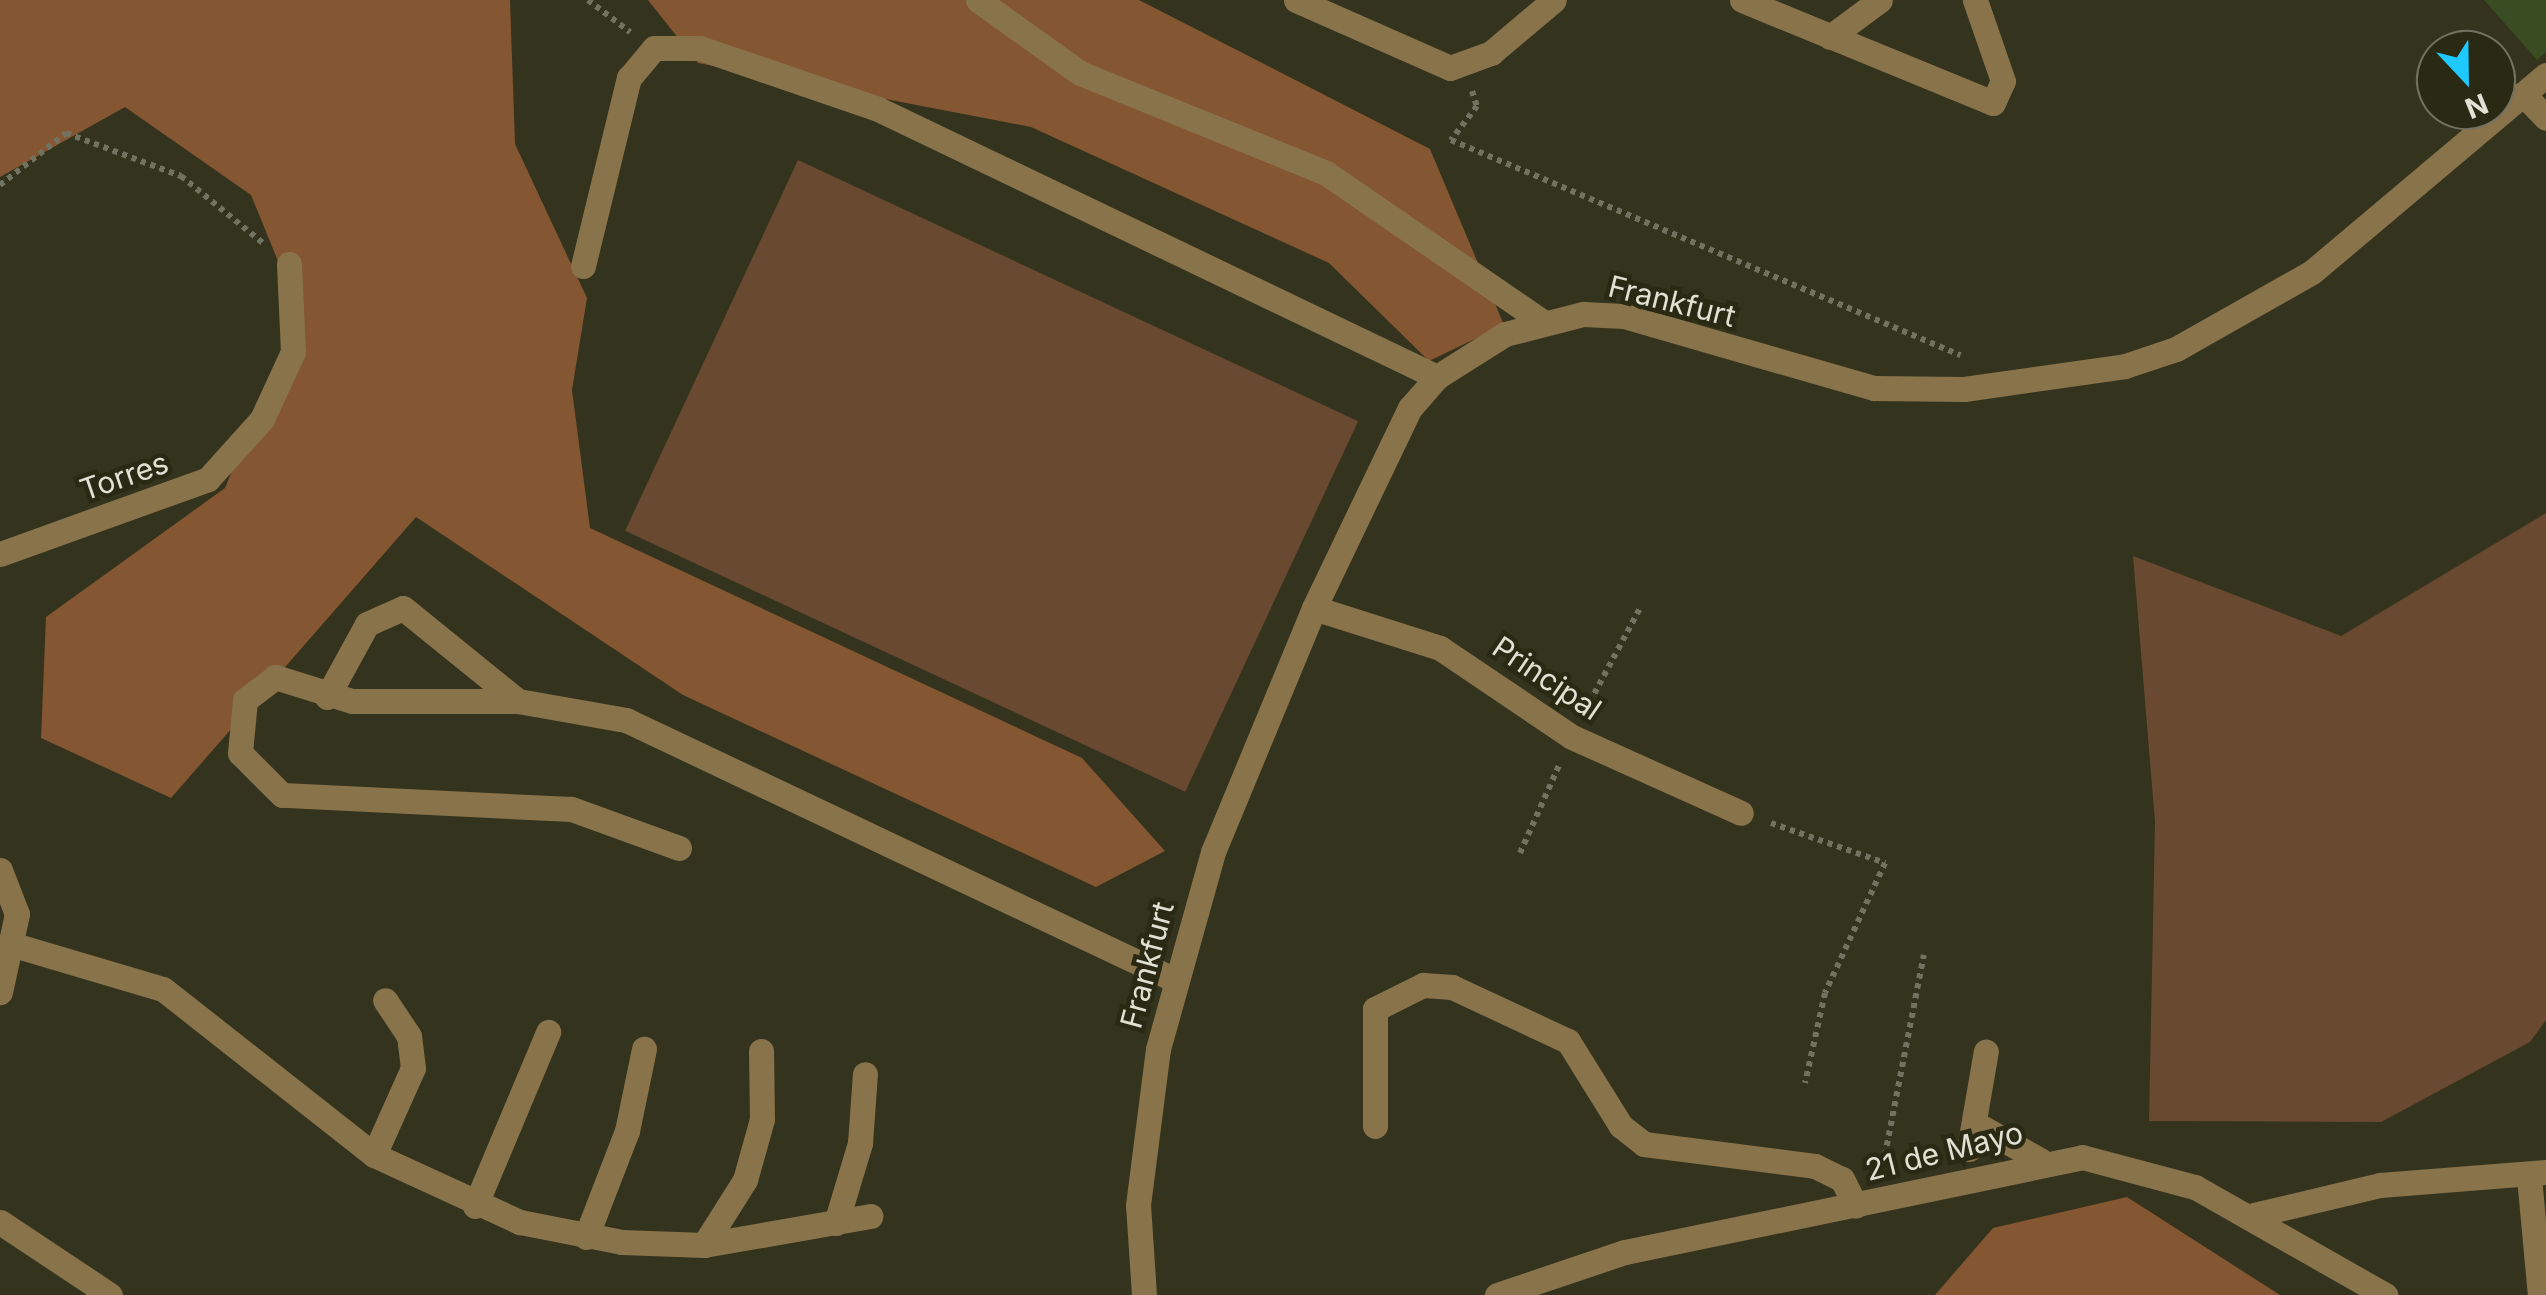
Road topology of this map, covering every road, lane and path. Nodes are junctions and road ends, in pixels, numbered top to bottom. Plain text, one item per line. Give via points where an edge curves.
1 (588, 0) edge
2 (978, 0) edge
3 (1296, 0) edge
4 (1554, 0) edge
5 (1742, 0) edge
6 (1880, 0) edge
7 (1975, 0) edge
8 (1830, 37) junction
9 (654, 48) junction
10 (1463, 66) junction
11 (2546, 75) edge
12 (2523, 94) junction
13 (2546, 118) edge
14 (0, 185) edge
15 (289, 264) joint
16 (583, 266) dead end
17 (1540, 320) junction
18 (1437, 378) junction
19 (2010, 384) junction
20 (0, 554) edge
21 (1314, 608) junction
22 (327, 697) junction
23 (518, 701) junction
24 (1741, 813) joint
25 (679, 848) dead end
26 (0, 870) edge
27 (14, 945) junction
28 (1924, 955) dead end
29 (1175, 980) junction
30 (0, 992) edge
31 (384, 1000) dead end
32 (548, 1032) dead end
33 (644, 1049) dead end
34 (761, 1051) dead end
35 (1986, 1051) dead end
36 (865, 1074) dead end
37 (1804, 1083) dead end
38 (1974, 1123) junction
39 (1376, 1126) dead end
40 (1969, 1150) dead end
41 (374, 1156) junction
42 (2040, 1160) junction
43 (2538, 1174) edge
44 (1867, 1202) junction
45 (475, 1206) junction
46 (2254, 1215) junction
47 (870, 1216) dead end
48 (0, 1222) edge
49 (836, 1223) junction
50 (586, 1238) junction
51 (704, 1245) junction
52 (110, 1295) edge
53 (1144, 1295) edge
54 (1497, 1295) edge
55 (2385, 1295) edge
56 (2540, 1295) edge

1 - 9 path
2 - 17 street via 1080,73 1326,173
3 - 10 street via 1437,64
4 - 10 street
5 - 8 street
6 - 8 street
7 - 8 street via 2003,81 2000,99 1982,102
9 - 16 street via 628,78
9 - 18 street via 700,48 878,109
10 - 19 path via 1477,106 1450,140 1927,336
11 - 12 street, Frankfurt
12 - 13 street
12 - 19 street, Frankfurt via 2271,297 2142,360
14 - 15 path via 66,133 181,176
15 - 20 street, Torres via 292,352 262,419 208,479
17 - 18 street, Frankfurt via 1469,350
17 - 19 street, Frankfurt via 1624,316 1874,388
18 - 21 street, Frankfurt via 1410,408
21 - 24 street, Principal via 1440,648 1572,737
21 - 29 street, Frankfurt via 1226,818
22 - 23 street
22 - 23 street via 368,624 403,608
22 - 25 street via 275,677 251,690 236,733 259,781 303,798 572,808
23 - 29 street via 626,720
24 - 37 path via 1885,863 1825,994
26 - 27 street via 16,914
27 - 30 street
27 - 41 street via 163,988
28 - 44 path
29 - 53 street, Frankfurt via 1138,1205
31 - 41 street via 409,1036 413,1068
32 - 45 street
33 - 50 street via 627,1131
34 - 51 street via 762,1118 749,1164
35 - 38 street
36 - 49 street via 860,1143
38 - 40 street
38 - 42 street
39 - 44 street via 1375,1009 1423,985 1452,987 1568,1040 1621,1126 1644,1144 1814,1166
41 - 45 street
42 - 44 street, 21 de Mayo
42 - 46 street, 21 de Mayo via 2135,1167
43 - 46 street via 2380,1185
43 - 56 street
44 - 54 street, 21 de Mayo via 1626,1252
45 - 50 street
46 - 55 street, 21 de Mayo
47 - 49 street
48 - 52 street
49 - 51 street
50 - 51 street

